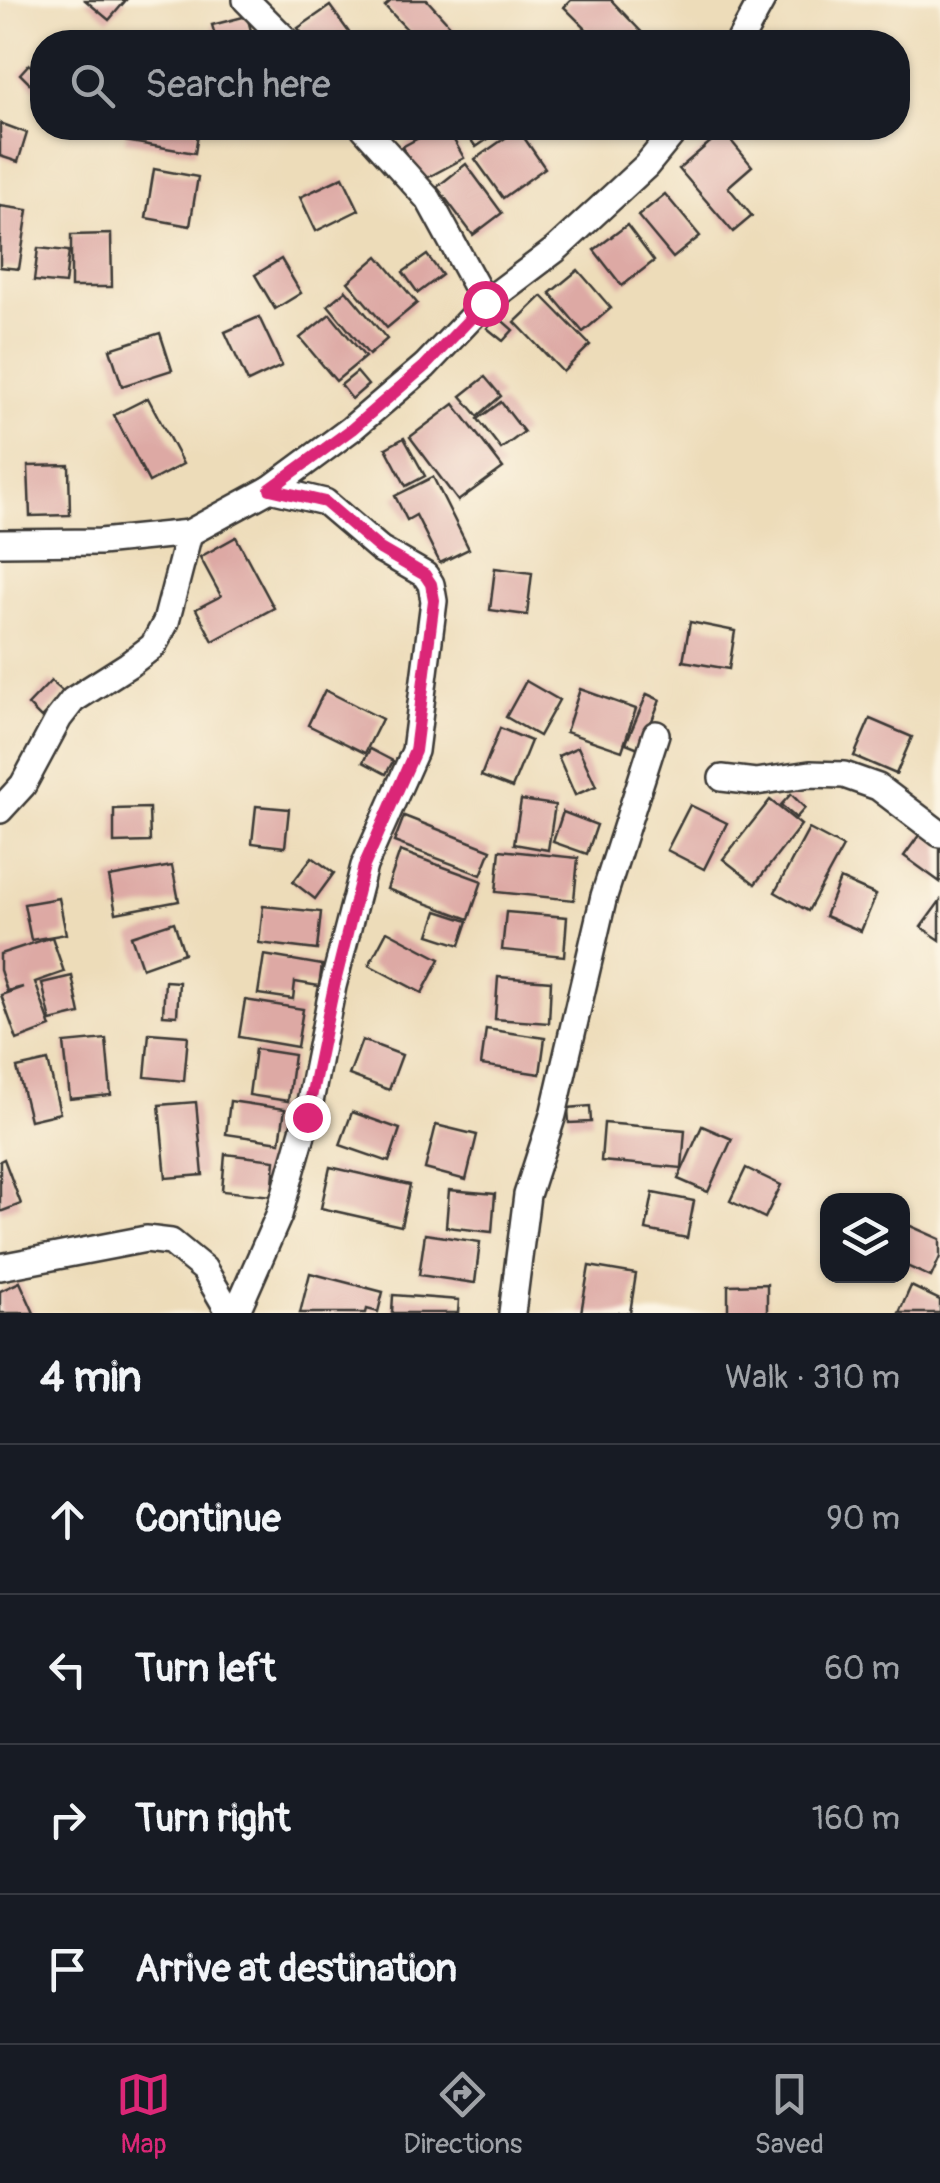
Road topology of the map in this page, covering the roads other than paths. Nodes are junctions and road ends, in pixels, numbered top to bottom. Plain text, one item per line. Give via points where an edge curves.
1 (246, 0) edge
2 (762, 0) edge
3 (276, 30) edge
4 (746, 30) edge
5 (375, 140) edge
6 (667, 140) edge
7 (485, 303) junction
8 (270, 489) junction
9 (188, 533) junction
10 (0, 543) edge
11 (656, 734) dead end
12 (722, 778) dead end
13 (0, 810) edge
14 (940, 834) edge
15 (0, 1267) edge
16 (233, 1313) edge
17 (512, 1313) edge

1 - 3 street
2 - 4 street
5 - 7 street via 429,200
6 - 7 street via 556,250
7 - 8 street via 425,366
8 - 9 street
8 - 16 street via 325,502 380,549 425,575 434,600 415,751 364,866 279,1215
9 - 10 street
9 - 13 street via 166,622 152,646 73,700 23,785
11 - 17 street via 604,896 554,1115 527,1194
12 - 14 street via 844,775 878,787
15 - 16 street via 146,1238 172,1242 204,1269

